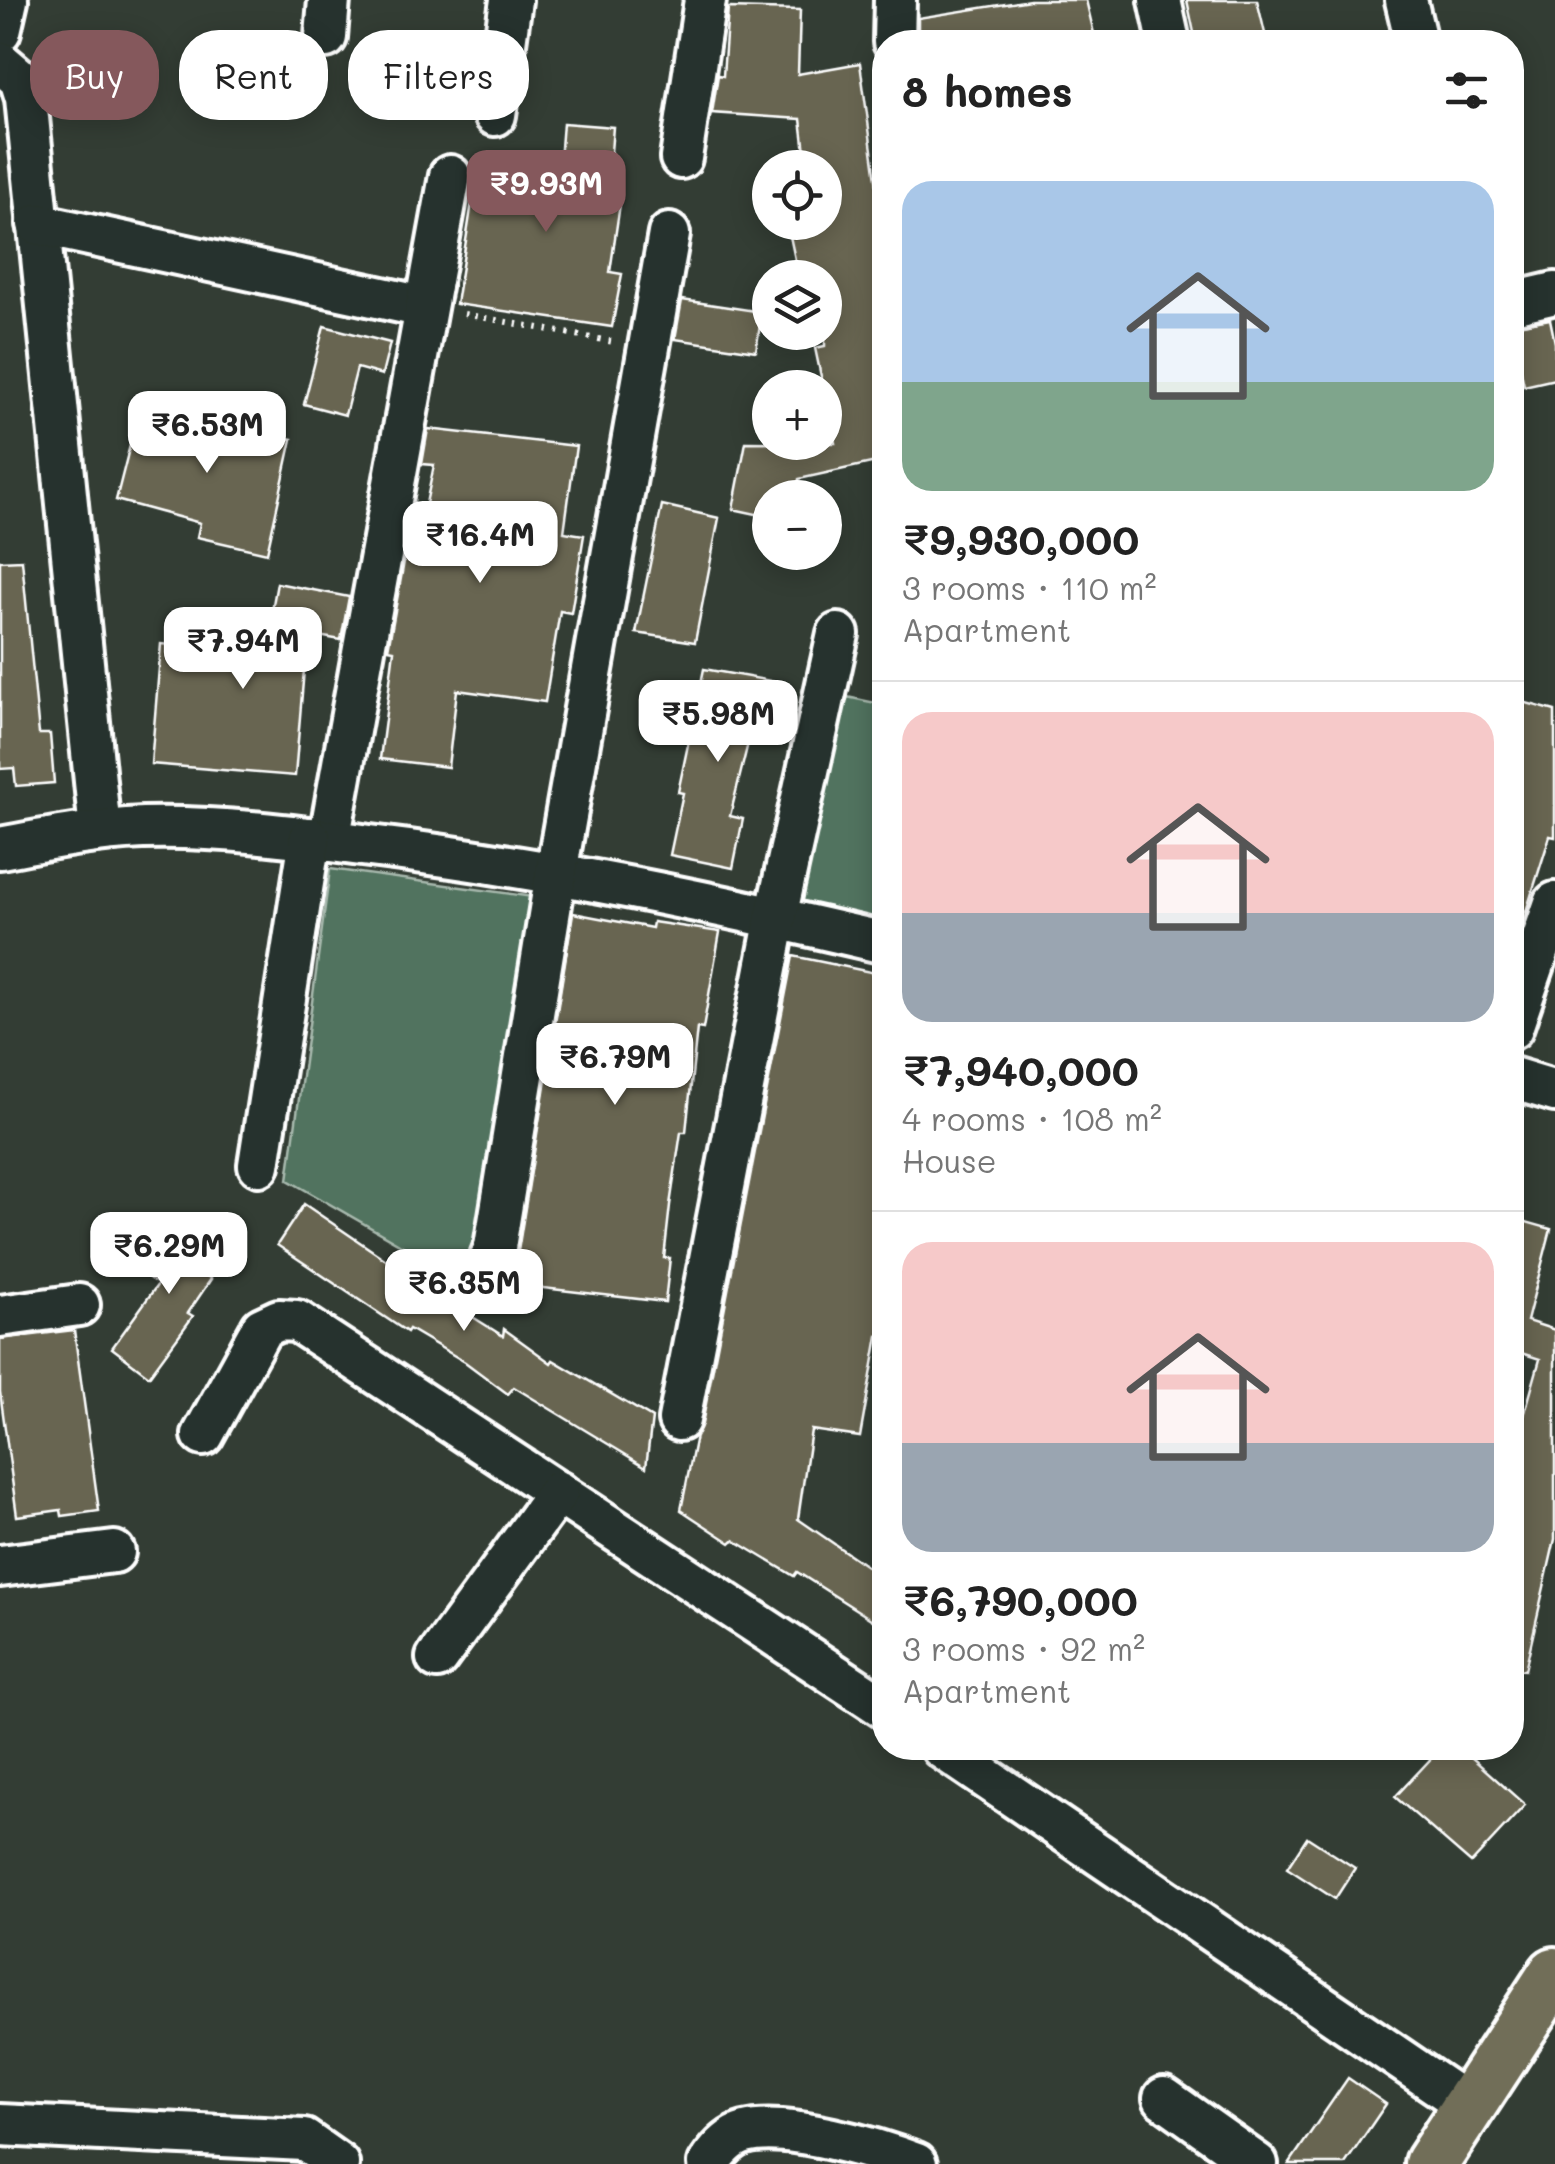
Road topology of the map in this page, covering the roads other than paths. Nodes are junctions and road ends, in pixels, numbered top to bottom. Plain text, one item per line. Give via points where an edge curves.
1 (7, 0) edge
2 (511, 0) edge
3 (705, 0) edge
4 (895, 0) edge
5 (1160, 0) edge
6 (1406, 0) edge
7 (507, 30) edge
8 (894, 30) edge
9 (1166, 30) edge
10 (1413, 30) edge
11 (0, 31) edge
12 (0, 62) edge
13 (682, 158) dead end
14 (450, 176) dead end
15 (38, 224) junction
16 (668, 234) dead end
17 (1555, 293) edge
18 (1524, 301) edge
19 (424, 307) junction
20 (838, 634) dead end
21 (100, 831) junction
22 (320, 839) junction
23 (0, 848) edge
24 (556, 873) junction
25 (1555, 903) edge
26 (776, 918) junction
27 (872, 940) edge
28 (1524, 993) edge
29 (1524, 1082) edge
30 (1555, 1091) edge
31 (260, 1166) dead end
32 (480, 1287) dead end
33 (79, 1305) dead end
34 (0, 1316) edge
35 (679, 1420) dead end
36 (203, 1435) dead end
37 (558, 1492) junction
38 (114, 1552) dead end
39 (0, 1566) edge
40 (437, 1658) dead end
41 (872, 1699) edge
42 (960, 1760) edge
43 (1555, 1975) edge
44 (1164, 2098) dead end
45 (1469, 2106) junction
46 (0, 2125) edge
47 (62, 2146) edge
48 (338, 2164) edge
49 (709, 2164) edge
50 (916, 2164) edge
51 (1257, 2164) edge
52 (1430, 2164) edge

1 - 11 street
2 - 7 street
3 - 13 street
4 - 8 street
5 - 9 street
6 - 10 street
12 - 15 street via 20,79 26,98
14 - 19 street
15 - 19 street
15 - 21 street
16 - 24 street
17 - 18 street
19 - 22 street
20 - 26 street
21 - 22 street via 219,830
21 - 23 street
22 - 24 street
22 - 31 street
24 - 26 street
24 - 32 street via 496,1247
25 - 28 street
26 - 27 street
26 - 35 street
29 - 30 street
33 - 34 street
36 - 37 street via 262,1328 297,1320
37 - 40 street
37 - 41 street
38 - 39 street
42 - 45 street
43 - 45 main road
44 - 51 street
45 - 52 main road
46 - 47 street
47 - 48 street via 304,2140
49 - 50 street via 744,2134 790,2134 872,2148

